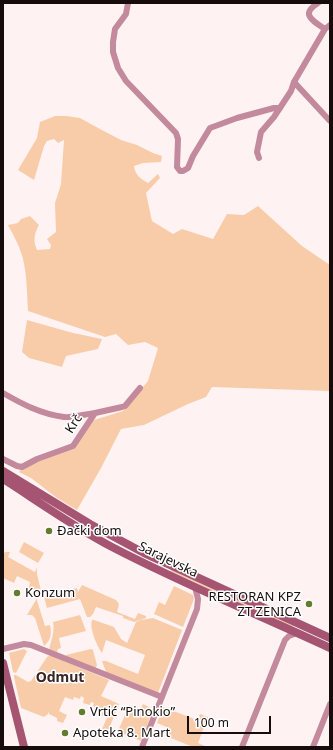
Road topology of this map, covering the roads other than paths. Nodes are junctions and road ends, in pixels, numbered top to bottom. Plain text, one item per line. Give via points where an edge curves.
1 (128, 3) edge
2 (318, 3) edge
3 (328, 27) edge
4 (294, 82) junction
5 (280, 108) junction
6 (330, 121) edge
7 (259, 158) dead end
8 (140, 388) dead end
9 (3, 393) edge
10 (95, 413) junction
11 (3, 459) edge
12 (3, 471) edge
13 (3, 479) edge
14 (195, 587) junction
15 (297, 633) junction
16 (330, 638) edge
17 (330, 648) edge
18 (3, 649) edge
19 (3, 663) edge
20 (162, 697) junction
21 (330, 704) edge
22 (24, 745) edge
23 (142, 747) edge
24 (242, 747) edge
25 (314, 747) edge

1 - 5 street via 126,14 115,29 113,52 126,81 176,133 176,167 180,171 188,168 210,128 237,118
2 - 3 street via 310,11 310,16 316,23
3 - 4 street
4 - 5 street
4 - 6 street
5 - 7 street via 261,132 257,152
8 - 10 street via 125,406
9 - 10 street, Krč via 24,405 65,417
10 - 11 street, Krč via 73,446 22,467
12 - 16 main road, Sarajevska via 90,524 144,553
13 - 14 main road, Sarajevska via 105,543
14 - 15 main road, Sarajevska
14 - 20 street via 197,609
15 - 17 main road, Sarajevska
15 - 24 street via 284,640
18 - 20 street via 31,645
19 - 22 main road
20 - 23 street
21 - 25 street

